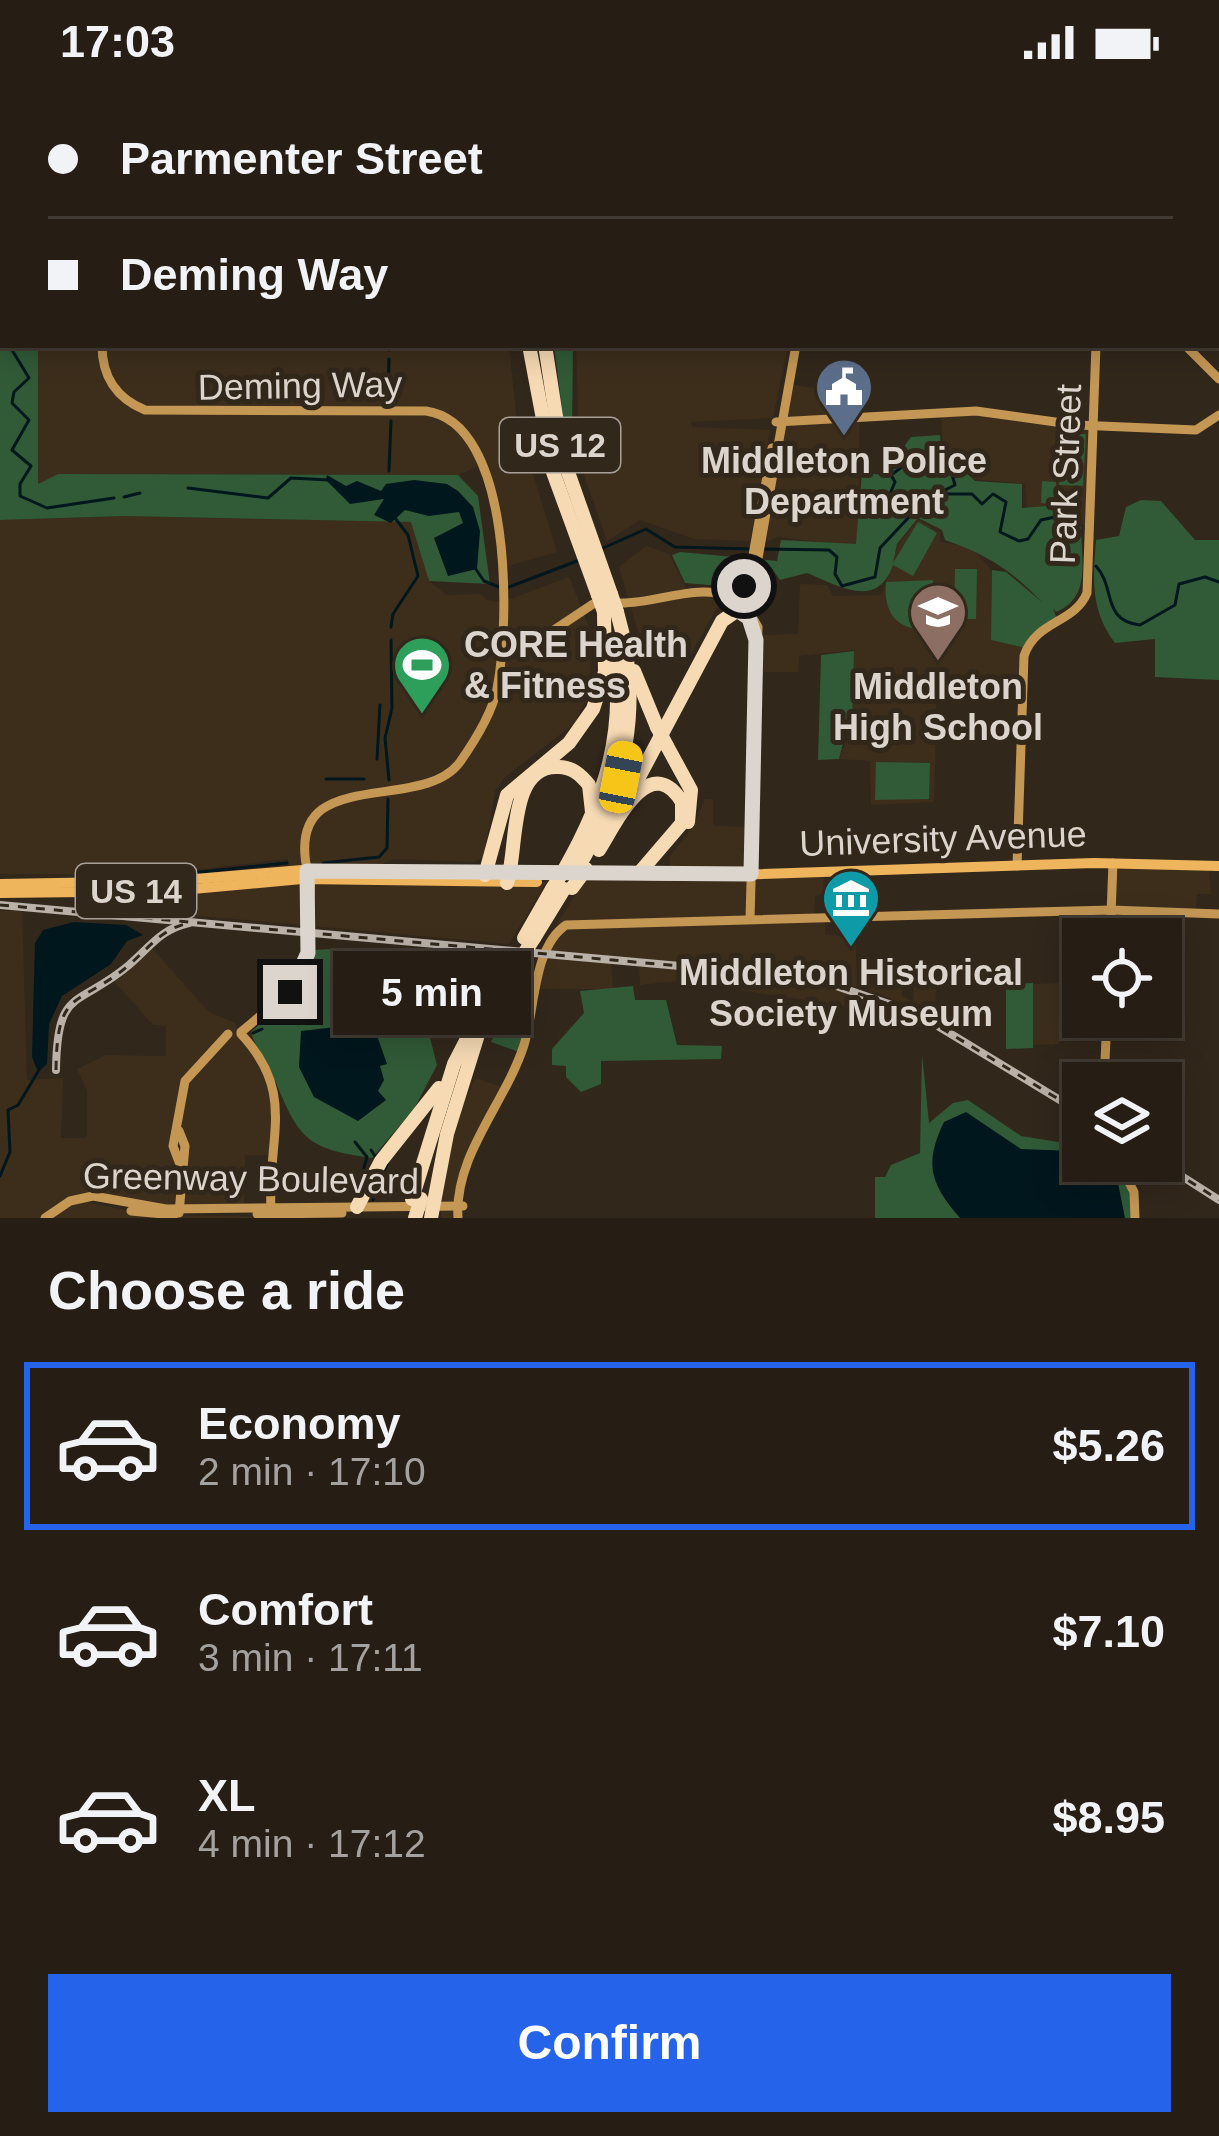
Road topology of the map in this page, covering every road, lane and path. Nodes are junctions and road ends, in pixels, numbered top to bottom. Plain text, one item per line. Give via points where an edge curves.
1 (102, 348) edge
2 (531, 348) edge
3 (545, 348) edge
4 (792, 348) edge
5 (1096, 348) edge
6 (1192, 348) edge
7 (1219, 375) edge
8 (1219, 415) edge
9 (780, 422) junction
10 (1094, 427) junction
11 (585, 543) junction
12 (736, 604) junction
13 (607, 605) junction
14 (625, 638) junction
15 (503, 640) junction
16 (624, 808) junction
17 (578, 846) junction
18 (496, 847) junction
19 (1113, 863) junction
20 (1017, 866) junction
21 (1212, 866) edge
22 (576, 870) junction
23 (657, 871) junction
24 (310, 874) junction
25 (484, 874) junction
26 (751, 874) junction
27 (506, 877) junction
28 (0, 888) edge
29 (563, 888) junction
30 (1112, 910) junction
31 (1219, 914) edge
32 (1111, 918) edge
33 (750, 920) junction
34 (529, 938) junction
35 (507, 972) junction
36 (250, 1022) junction
37 (236, 1036) junction
38 (467, 1036) junction
39 (1130, 1182) edge
40 (444, 1208) edge
41 (362, 1213) edge
42 (179, 1214) edge
43 (271, 1214) edge
44 (49, 1218) edge
45 (406, 1218) edge
46 (415, 1218) edge
47 (1136, 1218) edge

1 - 15 street, Deming Way via 116,390 148,411 426,411 462,425 481,453 502,578
2 - 11 highway, US 12 via 553,472
3 - 11 highway, US 12
4 - 9 street
5 - 10 street, Park Street
6 - 7 street
8 - 10 street via 1196,430
9 - 10 street via 976,412
9 - 12 street via 757,550
10 - 20 street, Park Street via 1082,604 1039,630 1024,656
11 - 13 highway, US 12
12 - 13 street via 693,591 658,603
12 - 16 highway
12 - 26 street via 757,618
13 - 14 highway, US 12
13 - 15 street via 539,640
13 - 17 highway, US 12 via 617,728 600,801
13 - 18 highway via 598,700 569,742 511,789
14 - 22 highway, US 12 via 630,706 621,777
14 - 23 highway, bridge via 693,805
15 - 24 street, Deming Way via 492,704 453,771 421,789 354,793 325,813
16 - 22 highway
16 - 23 highway via 647,785 678,795 682,823
17 - 22 highway, US 12
17 - 27 highway via 592,810 589,785 569,768 543,769 524,788
18 - 25 highway
18 - 27 highway
19 - 20 main road, University Avenue
19 - 21 main road, University Avenue
19 - 30 street
20 - 26 main road, University Avenue
22 - 29 highway, US 12, bridge
22 - 29 highway, bridge
23 - 26 main road, University Avenue
23 - 27 main road, University Avenue / US 14
24 - 25 main road, University Avenue / US 14
24 - 27 main road, University Avenue / US 14
24 - 28 main road, University Avenue / US 14 via 171,891
24 - 36 street, Deming Way via 305,968 286,996
25 - 27 main road, University Avenue / US 14
26 - 33 street
29 - 34 highway, US 12
29 - 34 highway, US 12
30 - 31 street
30 - 32 street
30 - 33 street
33 - 40 street via 559,930 515,1070
34 - 35 highway, US 12, bridge
35 - 38 highway, US 12
35 - 40 highway, US 12 via 460,1073
36 - 37 street
36 - 37 street, Deming Way
37 - 42 street, Deming Way via 185,1081 173,1148
37 - 43 street via 264,1064 279,1103
38 - 40 highway, US 12
38 - 41 highway via 432,1103 384,1158
39 - 47 street
40 - 41 street, Greenway Boulevard
40 - 45 highway, US 12, bridge
40 - 46 highway, US 12, bridge
41 - 43 street, Greenway Boulevard
42 - 43 street, Greenway Boulevard
42 - 44 street, Greenway Boulevard via 94,1202

